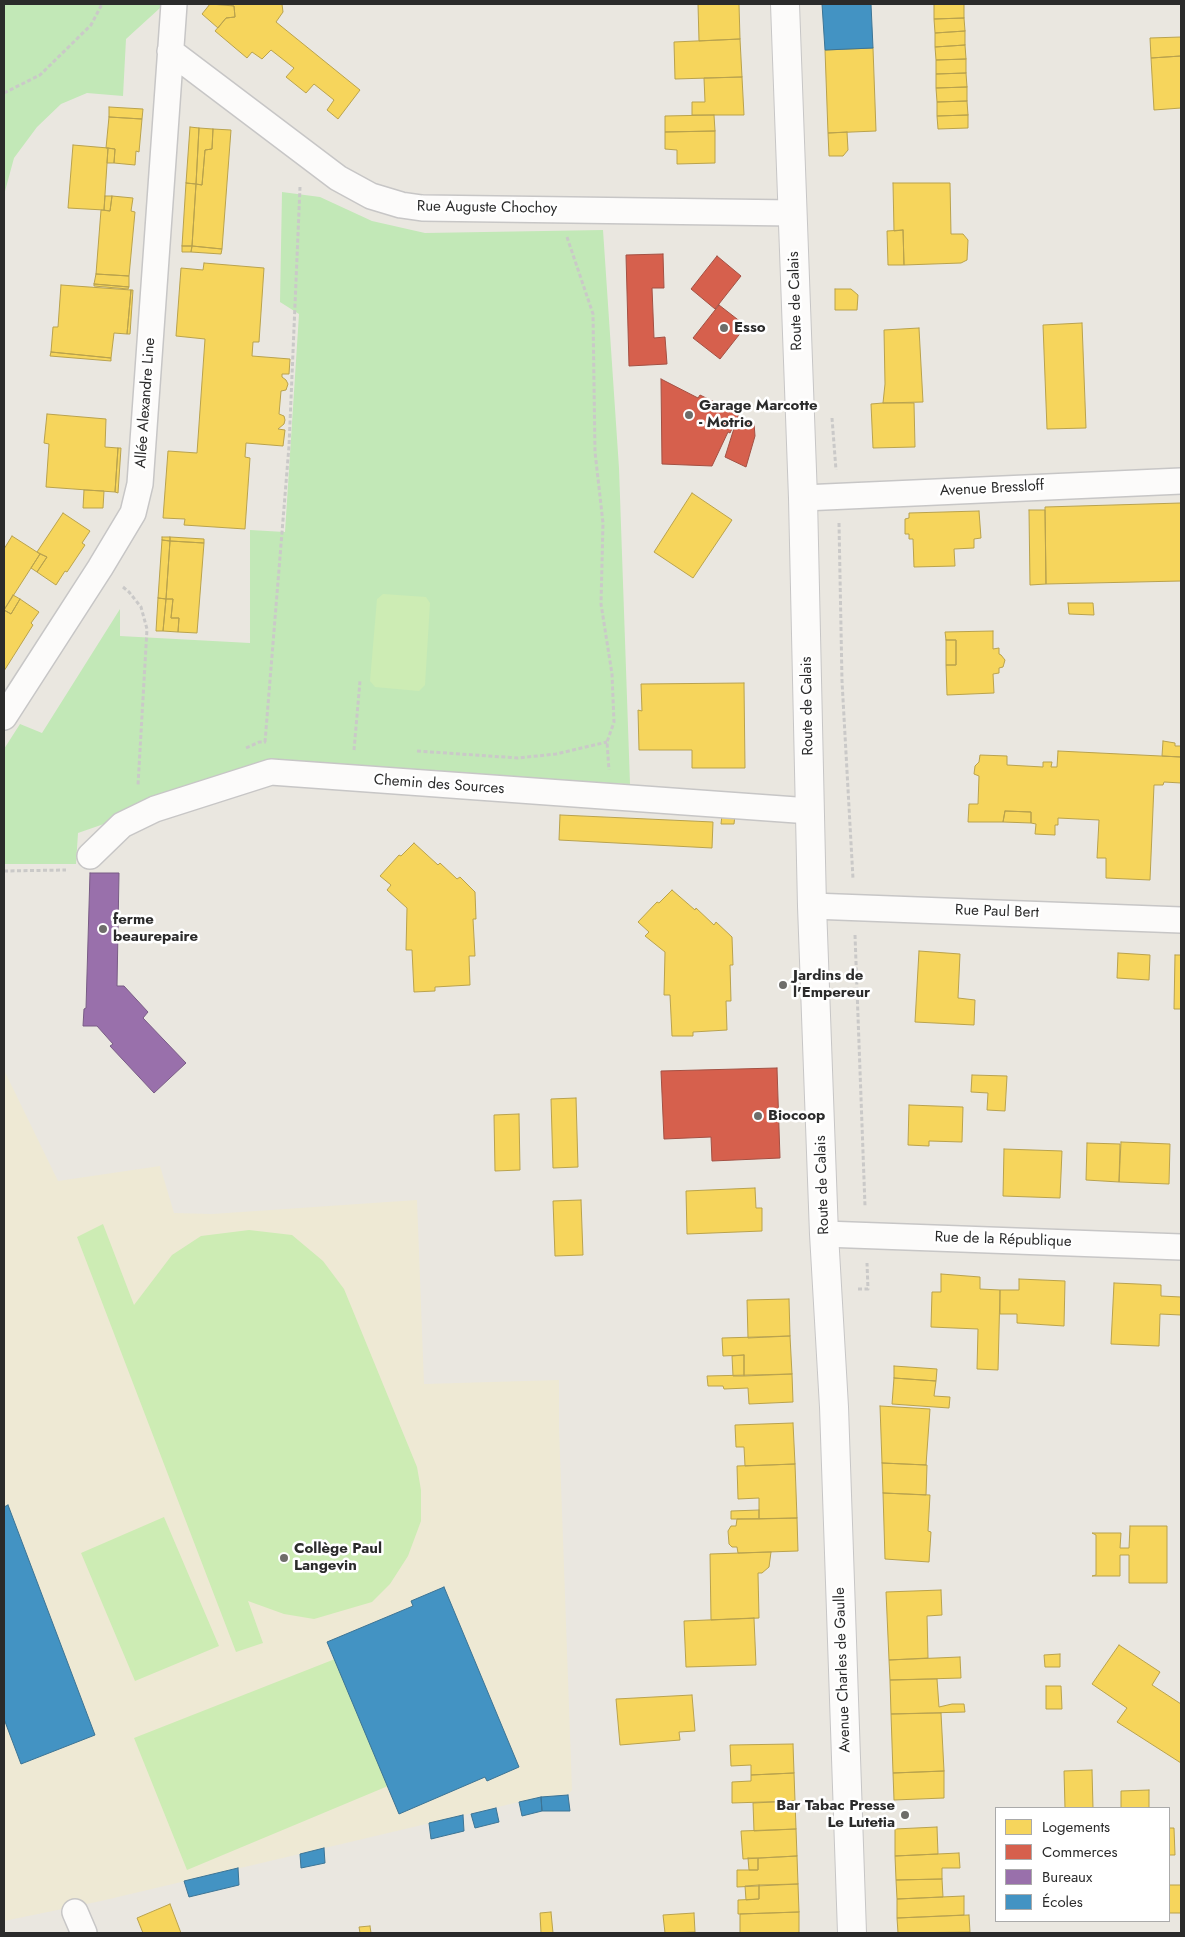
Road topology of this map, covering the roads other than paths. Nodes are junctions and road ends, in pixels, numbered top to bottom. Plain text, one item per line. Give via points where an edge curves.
1 (174, 4) edge
2 (785, 4) edge
3 (170, 51) junction
4 (793, 213) junction
5 (1181, 481) edge
6 (803, 498) junction
7 (4, 717) edge
8 (810, 811) junction
9 (90, 856) road end
10 (812, 906) junction
11 (1181, 920) edge
12 (824, 1234) junction
13 (1181, 1247) edge
14 (834, 1408) joint
15 (852, 1933) edge

1 - 3 street, Allée Alexandre Line
2 - 4 main road, Route de Calais
3 - 4 street, Rue Auguste Chochoy via 353,187 401,205 422,208
3 - 7 street, Allée Alexandre Line via 140,484 133,513
4 - 6 main road, Route de Calais
5 - 6 street, Avenue Bressloff
6 - 8 main road, Route de Calais
8 - 9 street, Chemin des Sources via 271,772 155,809 122,825
8 - 10 main road, Route de Calais
10 - 11 street, Rue Paul Bert
10 - 12 main road, Route de Calais
12 - 13 street, Rue de la République
12 - 14 main road, Route de Calais
14 - 15 main road, Avenue Charles de Gaulle

